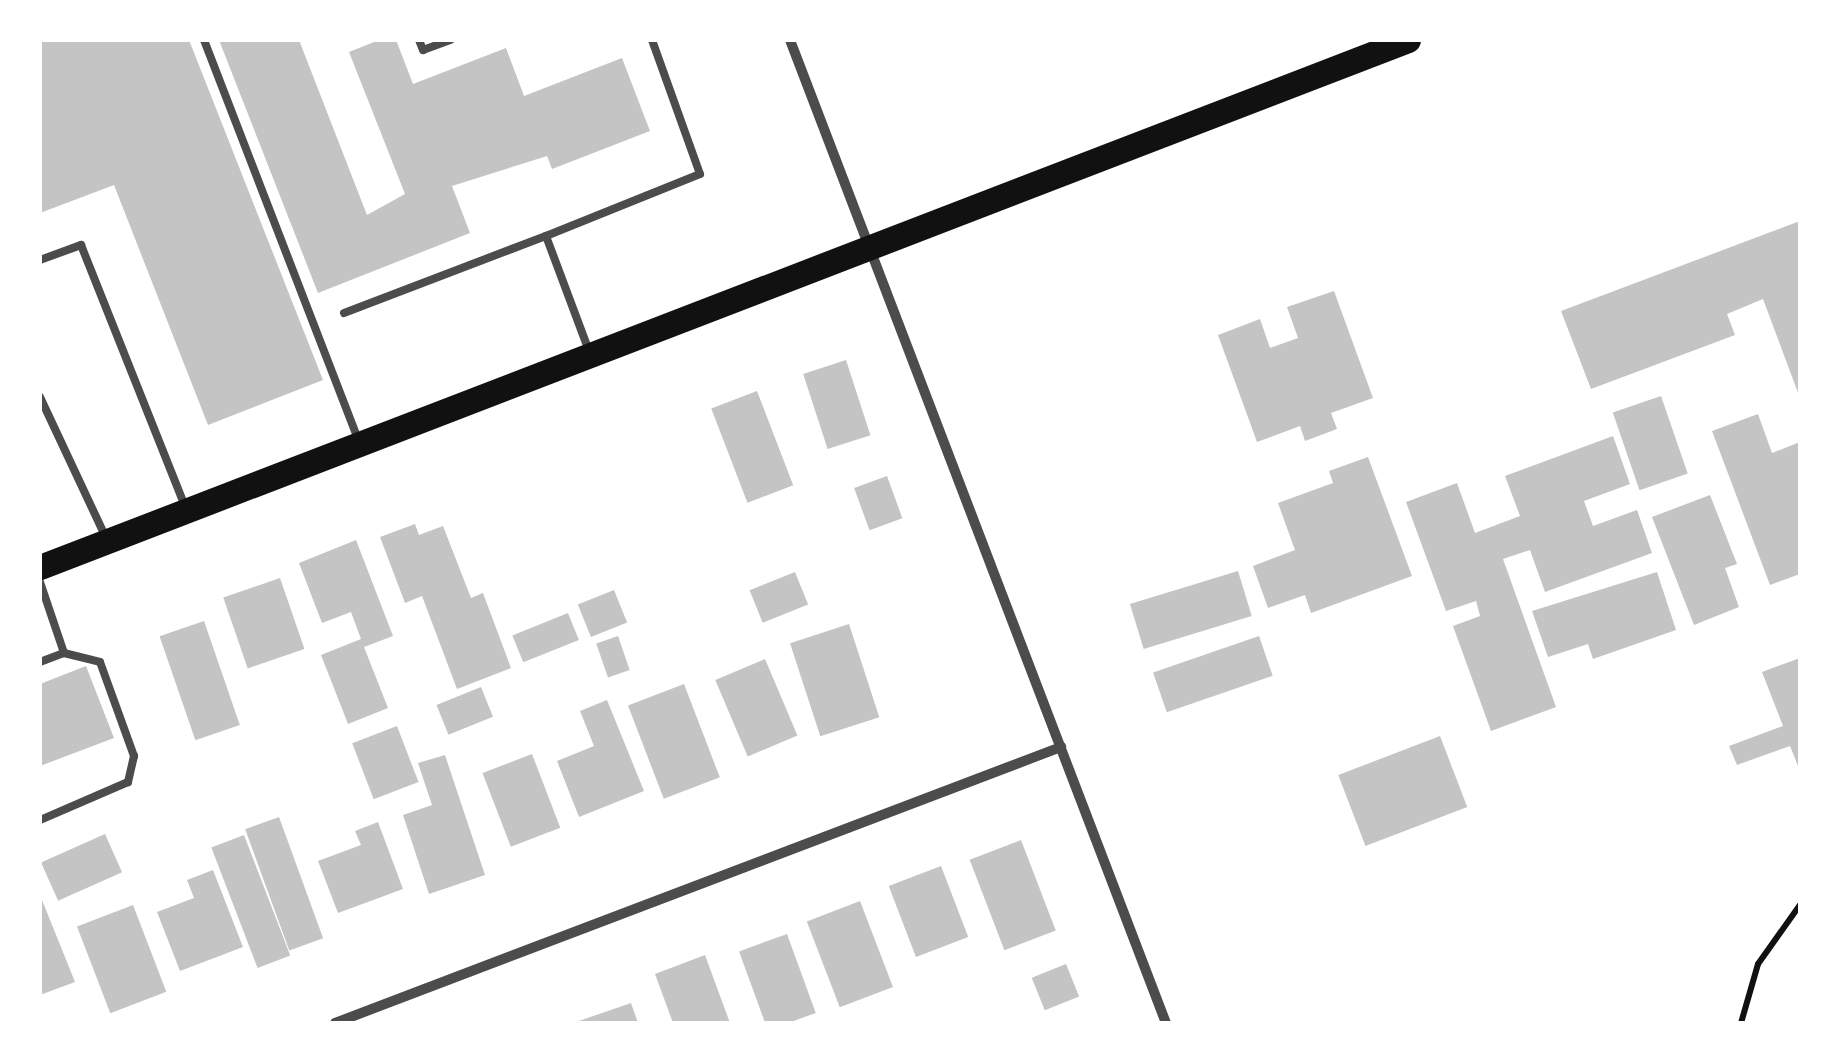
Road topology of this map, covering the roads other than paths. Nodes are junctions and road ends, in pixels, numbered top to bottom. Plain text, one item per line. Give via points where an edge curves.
1 (204, 40) edge
2 (419, 40) edge
3 (450, 40) edge
4 (652, 40) edge
5 (790, 40) edge
6 (1408, 40) edge
7 (546, 236) junction
8 (868, 245) junction
9 (40, 260) edge
10 (344, 313) dead end
11 (590, 354) junction
12 (40, 397) edge
13 (360, 444) junction
14 (187, 512) junction
15 (107, 542) junction
16 (40, 568) edge
17 (40, 582) edge
18 (64, 653) junction
19 (40, 662) edge
20 (1061, 747) junction
21 (40, 820) edge
22 (336, 1023) edge
23 (1166, 1023) edge

1 - 13 lane
2 - 3 lane via 423,50
4 - 7 lane via 700,174
5 - 8 street
6 - 8 main road
7 - 10 lane
7 - 11 lane
8 - 11 main road
8 - 20 street
9 - 14 lane via 80,245
11 - 13 main road
12 - 15 lane
13 - 14 main road
14 - 15 main road
15 - 16 main road
17 - 18 lane
18 - 19 lane
18 - 21 lane via 100,662 134,769 128,782
20 - 22 street
20 - 23 street

